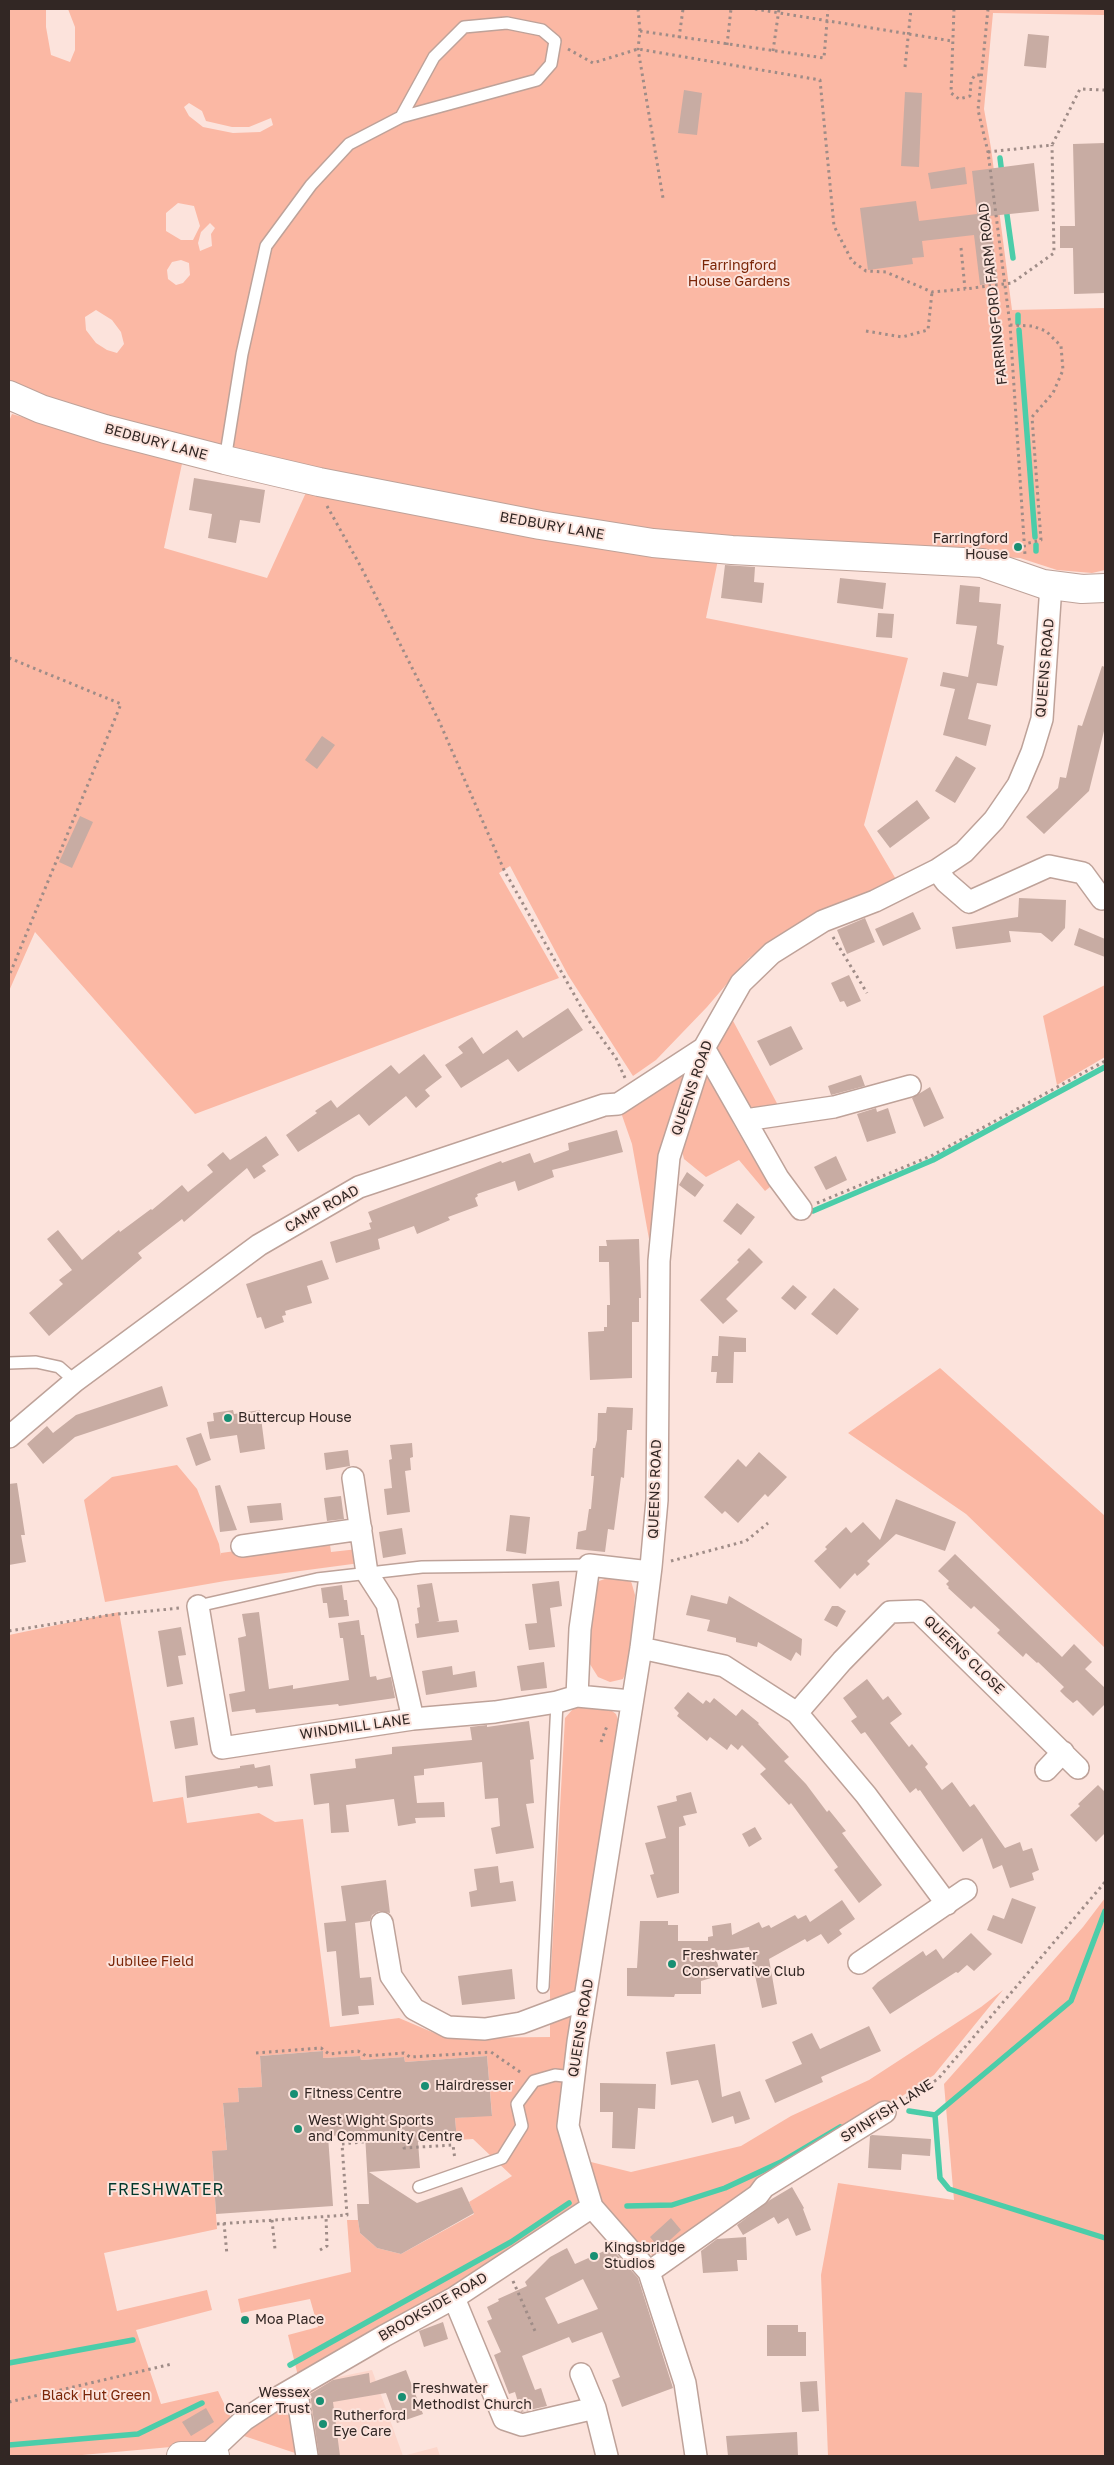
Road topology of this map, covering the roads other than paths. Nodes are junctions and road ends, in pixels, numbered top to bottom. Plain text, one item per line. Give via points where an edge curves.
1 (401, 117) junction
2 (9, 394) edge
3 (225, 460) junction
4 (1051, 585) junction
5 (1105, 588) edge
6 (937, 870) junction
7 (1102, 899) dead end
8 (704, 1048) junction
9 (910, 1086) dead end
10 (745, 1120) junction
11 (801, 1208) road end
12 (9, 1363) edge
13 (75, 1381) junction
14 (9, 1437) edge
15 (353, 1478) dead end
16 (361, 1529) junction
17 (242, 1546) dead end
18 (590, 1565) junction
19 (650, 1569) junction
20 (367, 1573) junction
21 (198, 1606) joint
22 (641, 1648) junction
23 (577, 1696) junction
24 (557, 1702) junction
25 (631, 1702) junction
26 (797, 1713) junction
27 (413, 1719) junction
28 (1063, 1752) junction
29 (1078, 1768) dead end
30 (1046, 1770) dead end
31 (966, 1890) dead end
32 (947, 1904) junction
33 (382, 1923) dead end
34 (859, 1963) dead end
35 (543, 1987) dead end
36 (585, 1999) junction
37 (573, 2077) junction
38 (885, 2112) road end
39 (419, 2187) dead end
40 (592, 2207) junction
41 (649, 2272) junction
42 (454, 2298) junction
43 (581, 2374) dead end
44 (296, 2386) junction
45 (595, 2408) junction
46 (181, 2456) edge
47 (211, 2456) edge
48 (306, 2456) edge
49 (607, 2456) edge
50 (696, 2456) edge

1 - 1 lane via 434,57 464,28 507,23 542,30 555,41 551,64 537,80
1 - 3 lane via 349,144 311,185 266,246 242,354
2 - 3 street, BEDBURY LANE via 41,409 105,429
3 - 4 street, BEDBURY LANE via 318,482 540,525 654,543 982,563
4 - 5 street, BEDBURY LANE
4 - 6 street, QUEENS ROAD via 1042,719 1032,752 1018,785 994,820 964,852
6 - 7 street via 969,902 1049,866 1083,873
6 - 8 street, QUEENS ROAD via 875,901 823,921 772,953 741,982
8 - 10 street
8 - 13 street, CAMP ROAD via 618,1104 604,1105 359,1188 259,1245
8 - 19 street, QUEENS ROAD via 669,1157 659,1261 657,1500
9 - 10 street via 834,1107
10 - 11 street via 778,1178
12 - 13 lane via 36,1362 59,1367
13 - 14 street, CAMP ROAD
15 - 16 street
16 - 17 street
16 - 20 street
18 - 19 street
18 - 20 lane via 422,1567
18 - 23 street via 580,1629
19 - 22 street, QUEENS ROAD
20 - 21 lane via 317,1579
20 - 27 street via 387,1604
21 - 27 street, WINDMILL LANE via 222,1748
22 - 25 street, QUEENS ROAD
22 - 26 street via 724,1666
23 - 24 street, WINDMILL LANE
23 - 25 street, WINDMILL LANE
24 - 27 street, WINDMILL LANE via 495,1712
24 - 35 lane
25 - 36 street, QUEENS ROAD
26 - 28 street, QUEENS CLOSE via 890,1612 918,1611
26 - 32 street via 866,1795
28 - 29 street, QUEENS CLOSE
28 - 30 street
31 - 32 street
32 - 34 street
33 - 36 street via 391,1976 414,2009 448,2027 485,2029 521,2023
36 - 37 street, QUEENS ROAD
37 - 39 lane via 555,2075 534,2081 517,2104 522,2126 502,2158
37 - 40 street, QUEENS ROAD via 568,2126
38 - 41 street, SPINFISH LANE via 764,2187 758,2195
40 - 41 street, QUEENS ROAD
40 - 42 street, BROOKSIDE ROAD
41 - 50 street, QUEENS ROAD via 685,2383
42 - 44 street, BROOKSIDE ROAD
42 - 45 street via 504,2419 522,2425
43 - 45 street
44 - 47 street, BROOKSIDE ROAD via 244,2420
44 - 48 street
45 - 49 street
46 - 47 street

